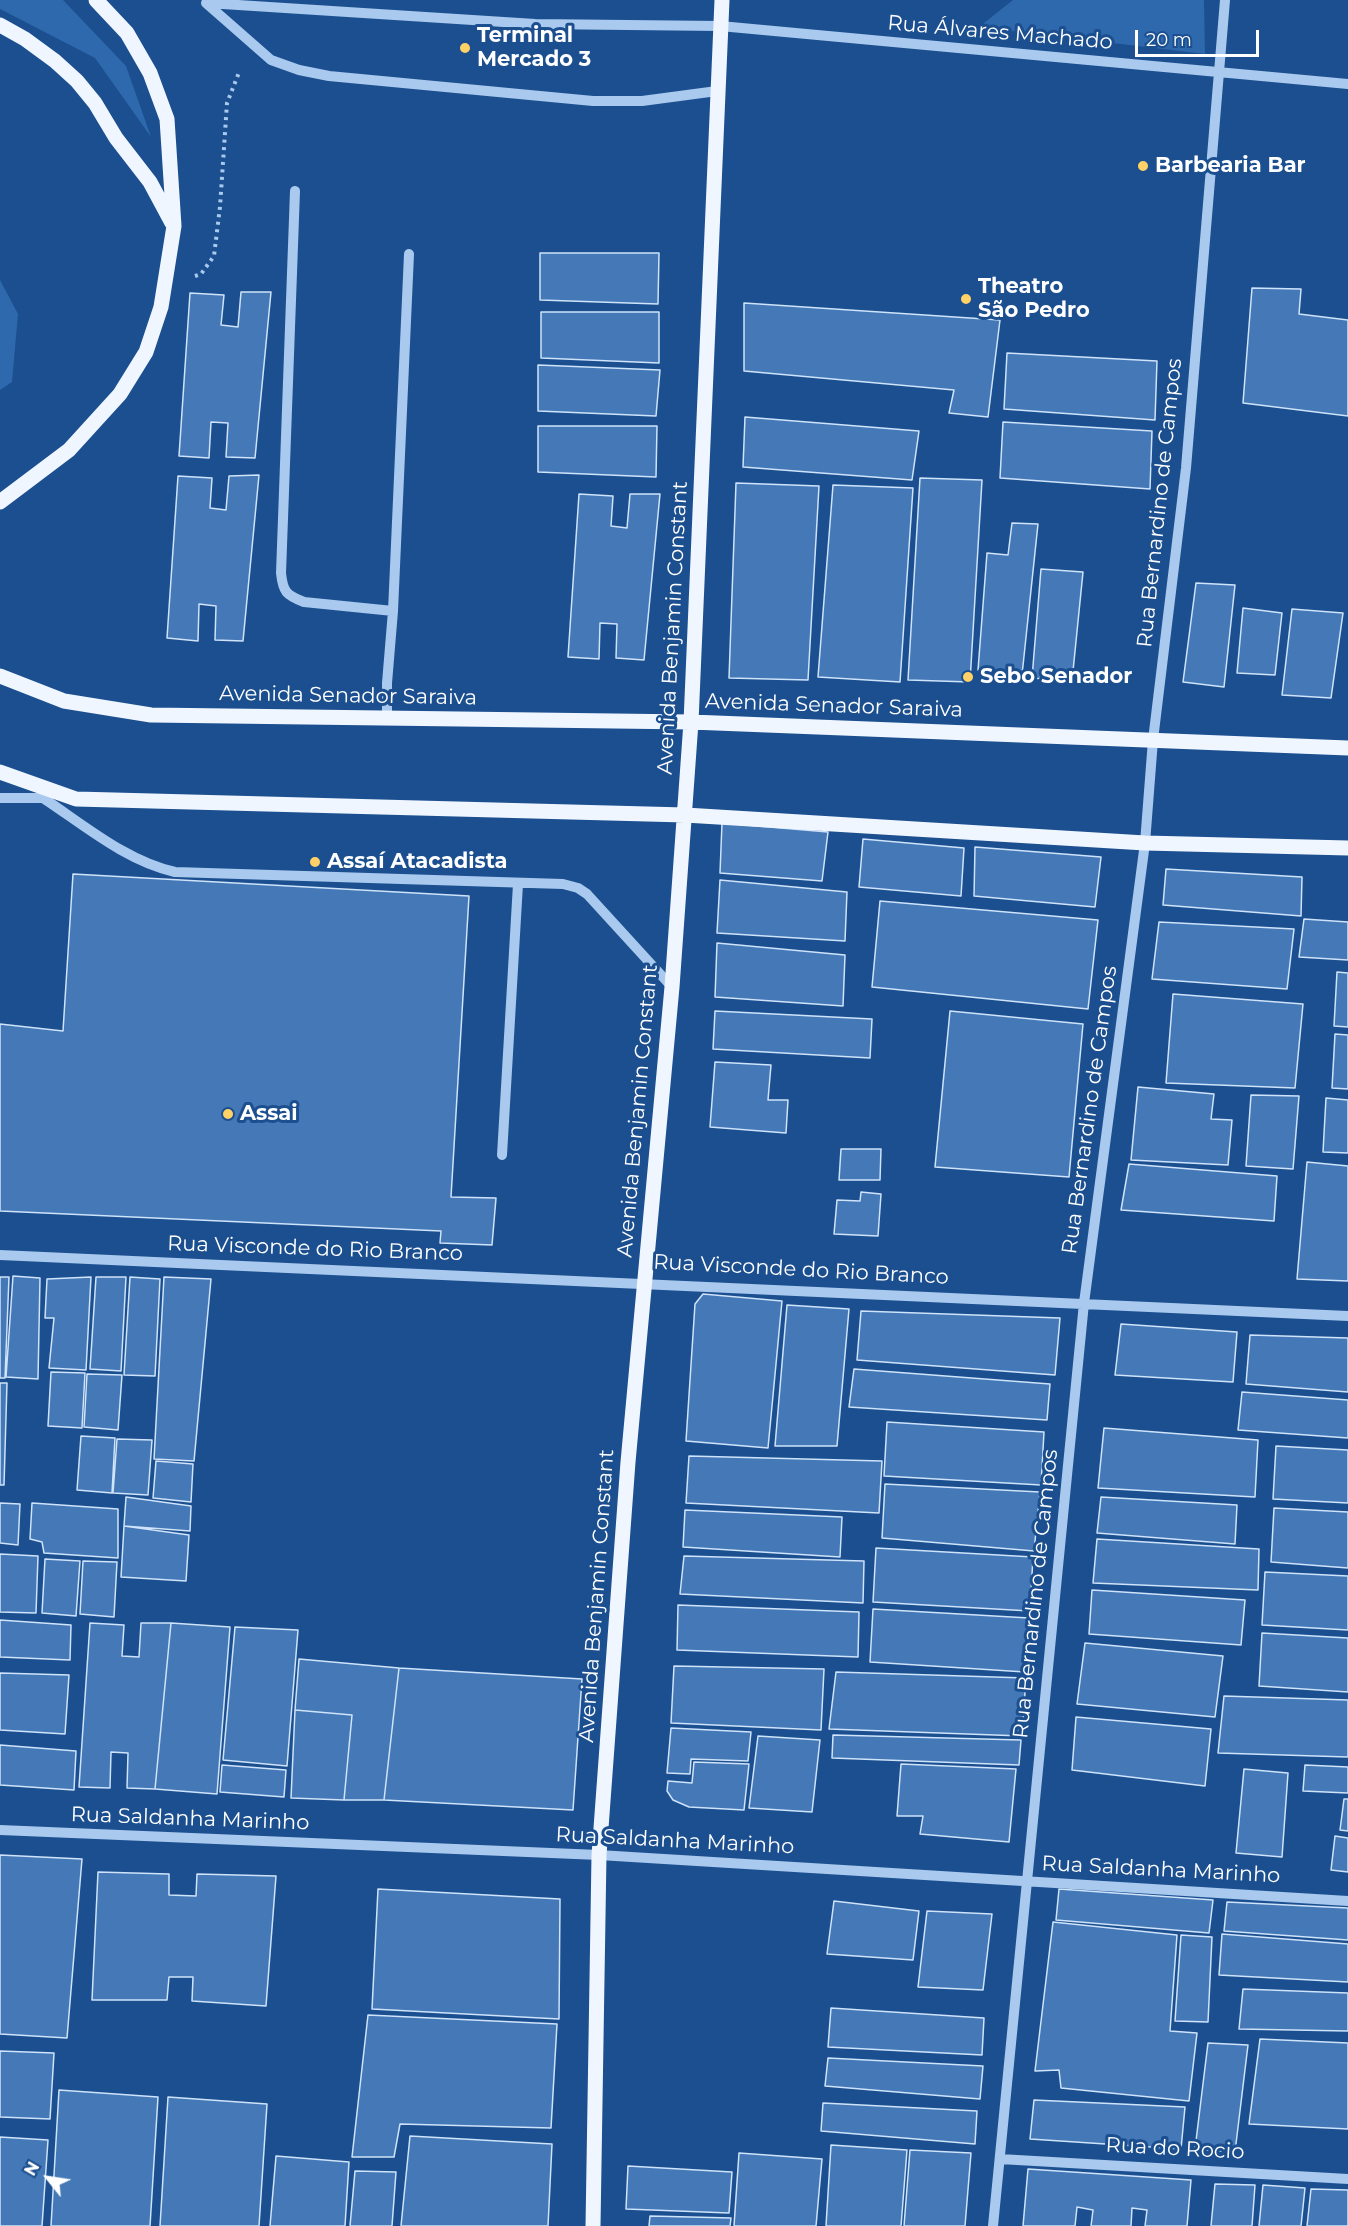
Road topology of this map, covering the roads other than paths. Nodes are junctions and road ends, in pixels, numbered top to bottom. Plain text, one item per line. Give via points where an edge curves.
1 (96, 0) edge
2 (722, 0) edge
3 (1225, 0) edge
4 (205, 2) edge
5 (0, 25) edge
6 (720, 26) junction
7 (1218, 74) junction
8 (1348, 84) edge
9 (717, 91) junction
10 (295, 191) dead end
11 (174, 226) junction
12 (409, 254) dead end
13 (0, 502) edge
14 (393, 611) junction
15 (0, 676) edge
16 (387, 717) junction
17 (691, 722) junction
18 (1153, 740) junction
19 (1348, 748) edge
20 (0, 772) edge
21 (0, 798) edge
22 (43, 798) junction
23 (76, 800) junction
24 (685, 815) junction
25 (1146, 843) junction
26 (1348, 848) edge
27 (518, 884) junction
28 (672, 987) junction
29 (502, 1155) dead end
30 (0, 1255) edge
31 (643, 1282) junction
32 (1084, 1303) junction
33 (1348, 1316) edge
34 (0, 1830) edge
35 (599, 1855) junction
36 (1027, 1881) junction
37 (1348, 1900) edge
38 (1000, 2159) junction
39 (1348, 2179) edge
40 (593, 2226) edge
41 (993, 2226) edge

1 - 11 main road via 127,33 150,73 167,119
2 - 6 main road, Avenida Benjamin Constant
3 - 7 street, Rua Bernardino de Campos
4 - 6 street, Rua Álvares Machado via 535,24
4 - 9 street via 271,60 329,76 593,101 642,101
5 - 11 main road via 25,39 77,81 150,182
6 - 7 street, Rua Álvares Machado
6 - 9 main road, Avenida Benjamin Constant
7 - 8 street, Rua Álvares Machado
7 - 18 street, Rua Bernardino de Campos via 1186,468
9 - 17 main road, Avenida Benjamin Constant
10 - 14 street via 282,588 290,597 304,602
11 - 13 main road via 161,307 146,352 120,394 69,450
12 - 14 street
14 - 16 street
15 - 16 main road, Avenida Senador Saraiva via 63,701 151,715
16 - 17 main road, Avenida Senador Saraiva
17 - 18 main road, Avenida Senador Saraiva
17 - 24 main road, Avenida Benjamin Constant
18 - 19 main road, Avenida Senador Saraiva
18 - 25 street, Rua Bernardino de Campos
20 - 23 main road
21 - 22 street
22 - 23 street
22 - 27 street via 134,858 175,872
23 - 24 main road
24 - 25 main road
24 - 28 main road, Avenida Benjamin Constant
25 - 26 main road
25 - 32 street, Rua Bernardino de Campos
27 - 28 street via 564,884 587,894
27 - 29 street
28 - 31 main road, Avenida Benjamin Constant
30 - 31 street, Rua Visconde do Rio Branco
31 - 32 street, Rua Visconde do Rio Branco
31 - 35 main road, Avenida Benjamin Constant
32 - 33 street, Rua Visconde do Rio Branco
32 - 36 street, Rua Bernardino de Campos
34 - 35 street, Rua Saldanha Marinho
35 - 36 street, Rua Saldanha Marinho
35 - 40 main road, Avenida Benjamin Constant
36 - 37 street, Rua Saldanha Marinho
36 - 38 street, Rua Bernardino de Campos
38 - 39 street, Rua do Rocio
38 - 41 street, Rua Bernardino de Campos

